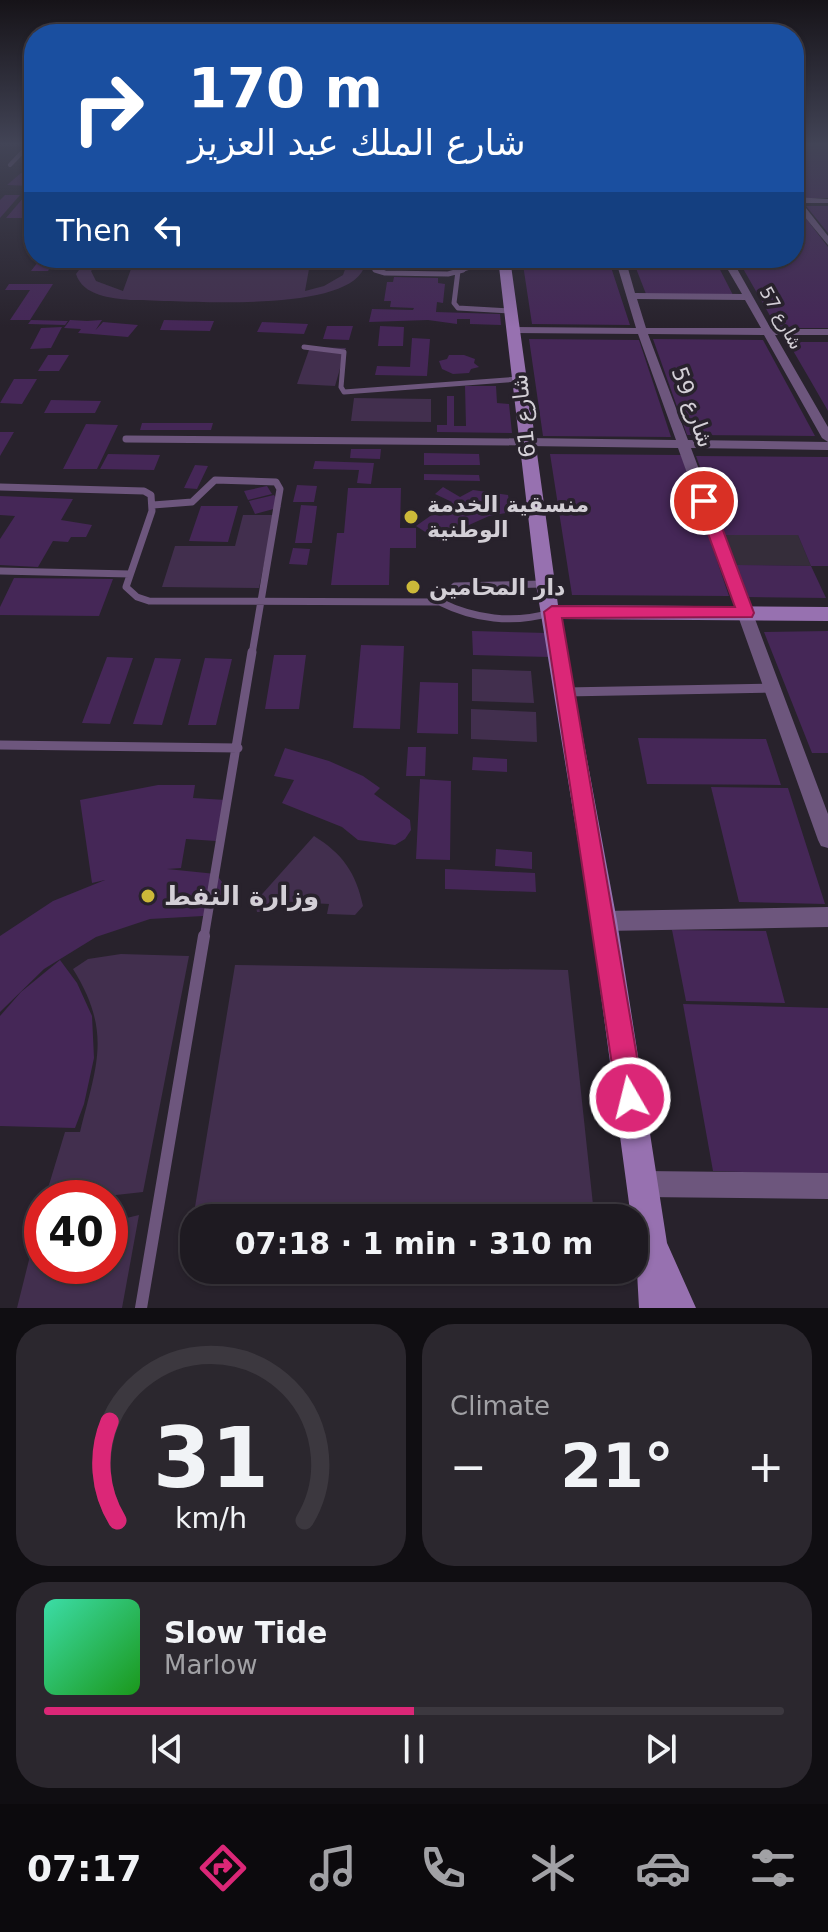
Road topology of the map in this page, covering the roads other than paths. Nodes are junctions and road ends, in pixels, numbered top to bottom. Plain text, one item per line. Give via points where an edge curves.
1 (804, 211) edge
2 (828, 242) edge
3 (374, 268) edge
4 (468, 268) edge
5 (506, 268) edge
6 (623, 268) edge
7 (732, 268) edge
8 (458, 271) junction
9 (631, 296) junction
10 (748, 297) junction
11 (513, 320) junction
12 (642, 331) junction
13 (768, 332) junction
14 (828, 332) edge
15 (304, 347) dead end
16 (519, 379) junction
17 (828, 438) edge
18 (126, 439) dead end
19 (525, 442) junction
20 (683, 445) junction
21 (828, 446) edge
22 (0, 487) edge
23 (153, 505) junction
24 (0, 571) edge
25 (130, 574) junction
26 (545, 584) junction
27 (260, 602) junction
28 (440, 602) junction
29 (552, 612) junction
30 (745, 613) junction
31 (828, 614) edge
32 (773, 688) junction
33 (565, 692) junction
34 (0, 745) edge
35 (238, 748) junction
36 (828, 840) edge
37 (828, 917) edge
38 (604, 921) junction
39 (643, 1184) junction
40 (828, 1186) edge
41 (650, 1238) junction
42 (141, 1308) edge
43 (656, 1308) edge
44 (679, 1308) edge

1 - 2 street
3 - 8 lane
4 - 8 lane
5 - 11 street, شارع 61
6 - 9 street, شارع 59
7 - 10 street, شارع 57
8 - 11 lane via 458,308
9 - 10 street
9 - 12 street, شارع 59
10 - 13 street, شارع 57
11 - 12 street
11 - 16 street, شارع 61
12 - 13 street
12 - 20 street, شارع 59
13 - 14 street
13 - 17 street, شارع 57
15 - 16 lane via 344,352 344,392
16 - 19 street, شارع 61
18 - 19 lane
19 - 20 street
19 - 26 street, شارع 61
20 - 21 street
20 - 30 street, شارع 59
22 - 23 lane via 144,491
23 - 25 lane
23 - 27 lane via 192,502 215,480 276,482 280,489
24 - 25 lane
25 - 27 lane via 126,587 149,601
26 - 28 lane via 455,586
26 - 29 street, شارع 61
27 - 28 lane
27 - 35 lane
28 - 29 lane via 483,616 522,618
29 - 30 street
29 - 33 street, شارع 61
30 - 31 street
30 - 32 street, شارع 59
32 - 33 lane
32 - 36 street, شارع 59
33 - 38 street, شارع 61
34 - 35 lane
35 - 42 lane
37 - 38 street
38 - 39 street, شارع 61
39 - 40 street
39 - 41 street, شارع 61
41 - 43 street
41 - 44 street

